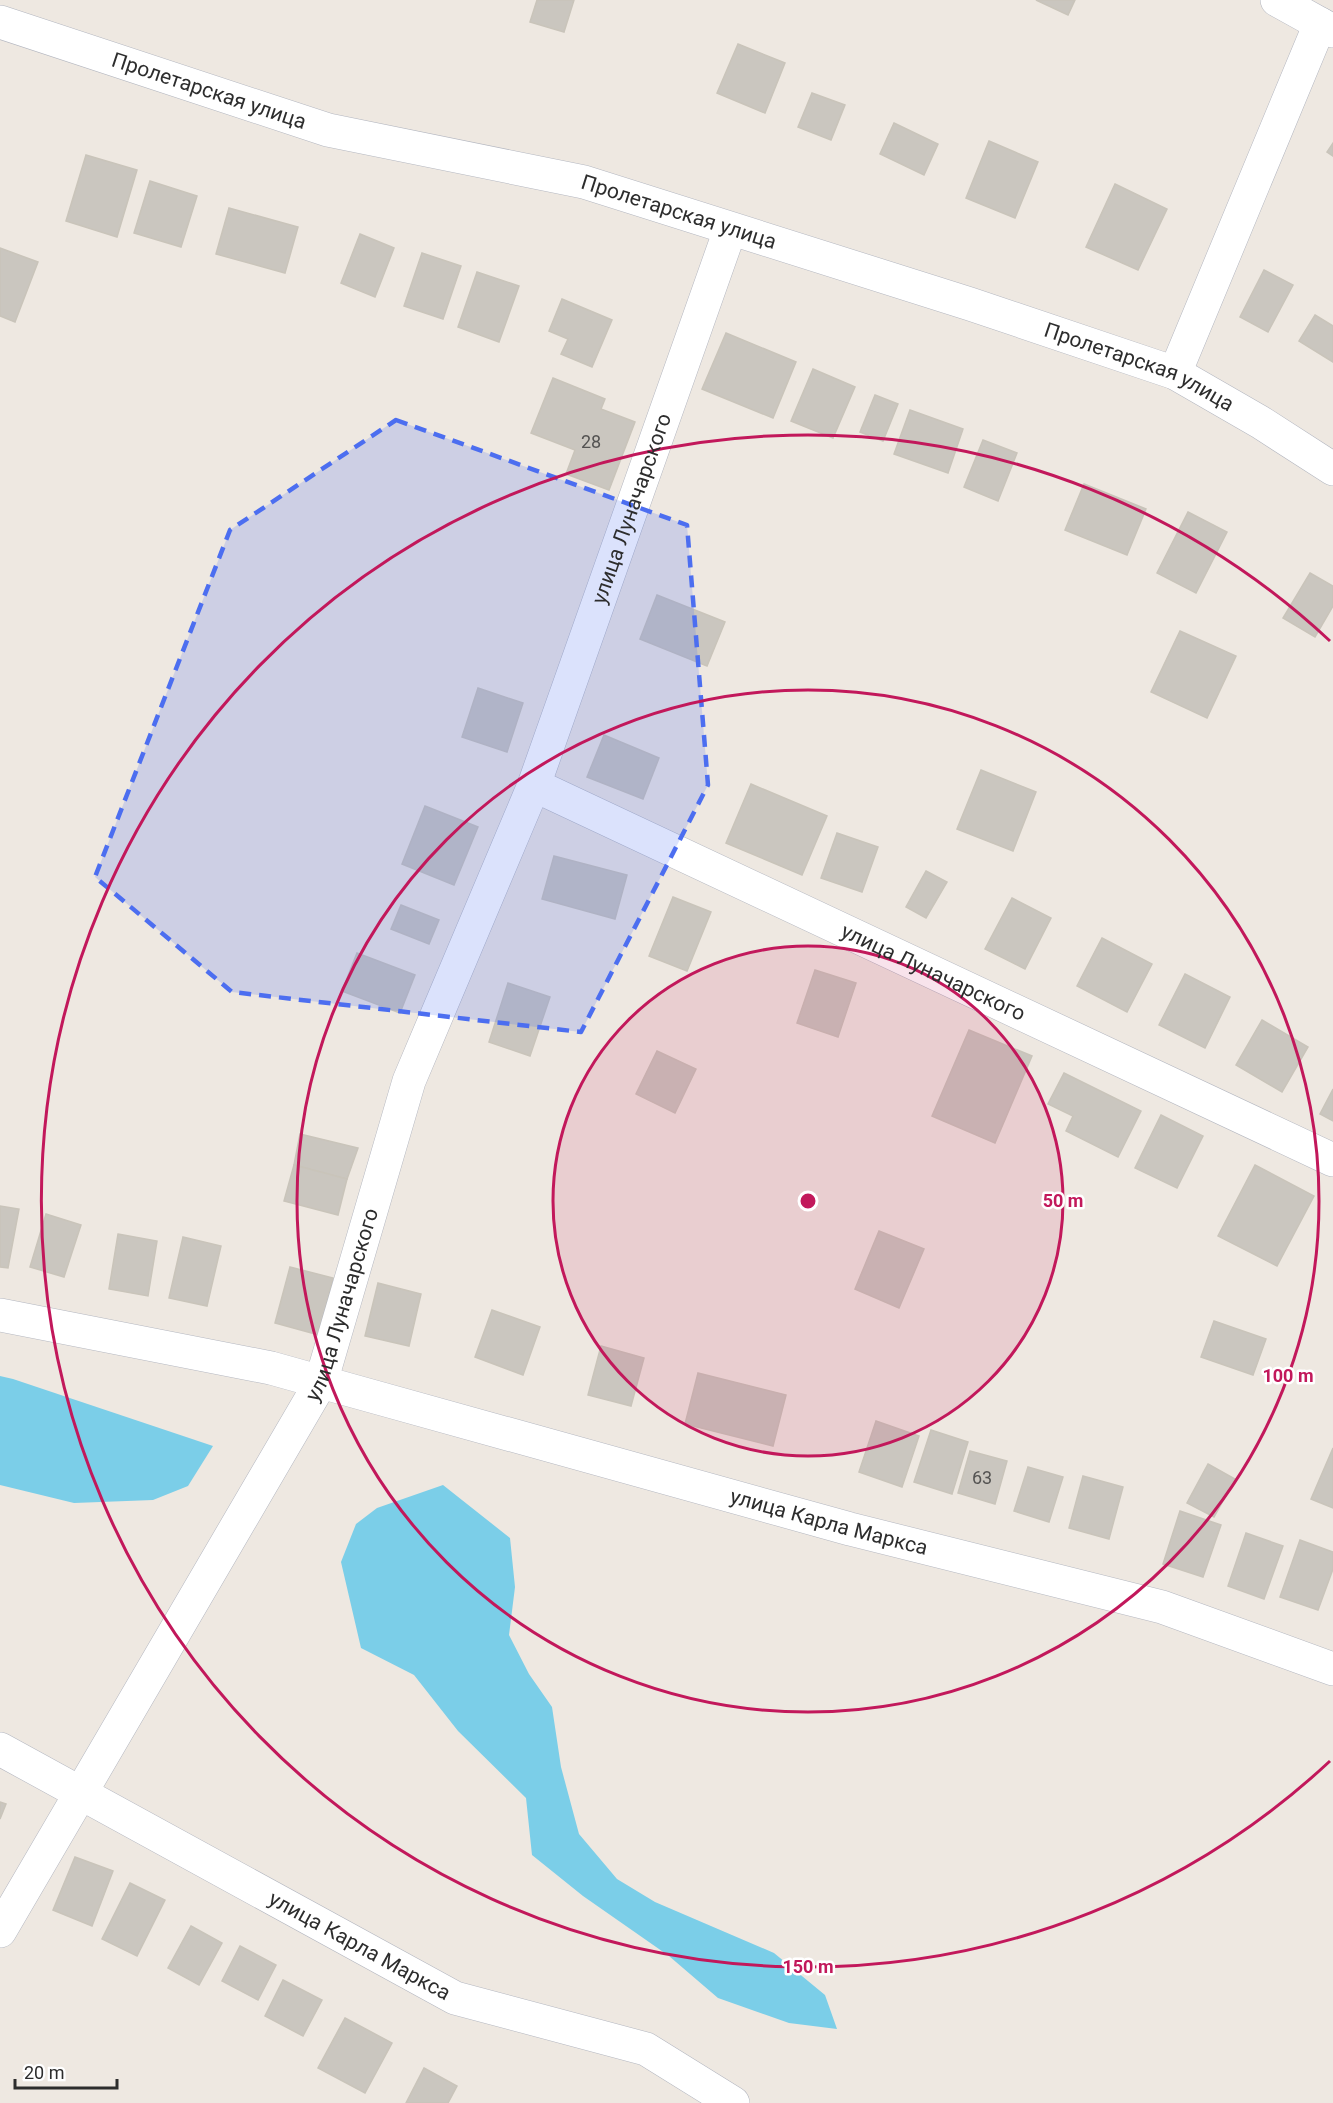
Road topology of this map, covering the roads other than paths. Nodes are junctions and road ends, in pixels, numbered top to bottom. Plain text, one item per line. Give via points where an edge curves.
1 (1277, 0) edge
2 (0, 22) edge
3 (1327, 27) edge
4 (730, 231) junction
5 (1175, 374) junction
6 (1333, 469) edge
7 (534, 785) junction
8 (1333, 1161) edge
9 (0, 1315) edge
10 (321, 1382) junction
11 (1333, 1669) edge
12 (0, 1749) edge
13 (80, 1792) junction
14 (0, 1931) edge
15 (733, 2103) edge

1 - 3 street
2 - 4 street, Пролетарская улица via 328,130 584,182
3 - 5 street
4 - 5 street, Пролетарская улица via 970,304
4 - 7 street, улица Луначарского
5 - 6 street, Пролетарская улица
7 - 8 street, улица Луначарского
7 - 10 street, улица Луначарского via 409,1081
9 - 10 street, улица Карла Маркса via 271,1368
10 - 11 street, улица Карла Маркса via 850,1529 1162,1607
10 - 13 street, улица Луначарского
12 - 13 street, улица Карла Маркса
13 - 14 street, улица Луначарского
13 - 15 street, улица Карла Маркса via 455,1998 646,2049

